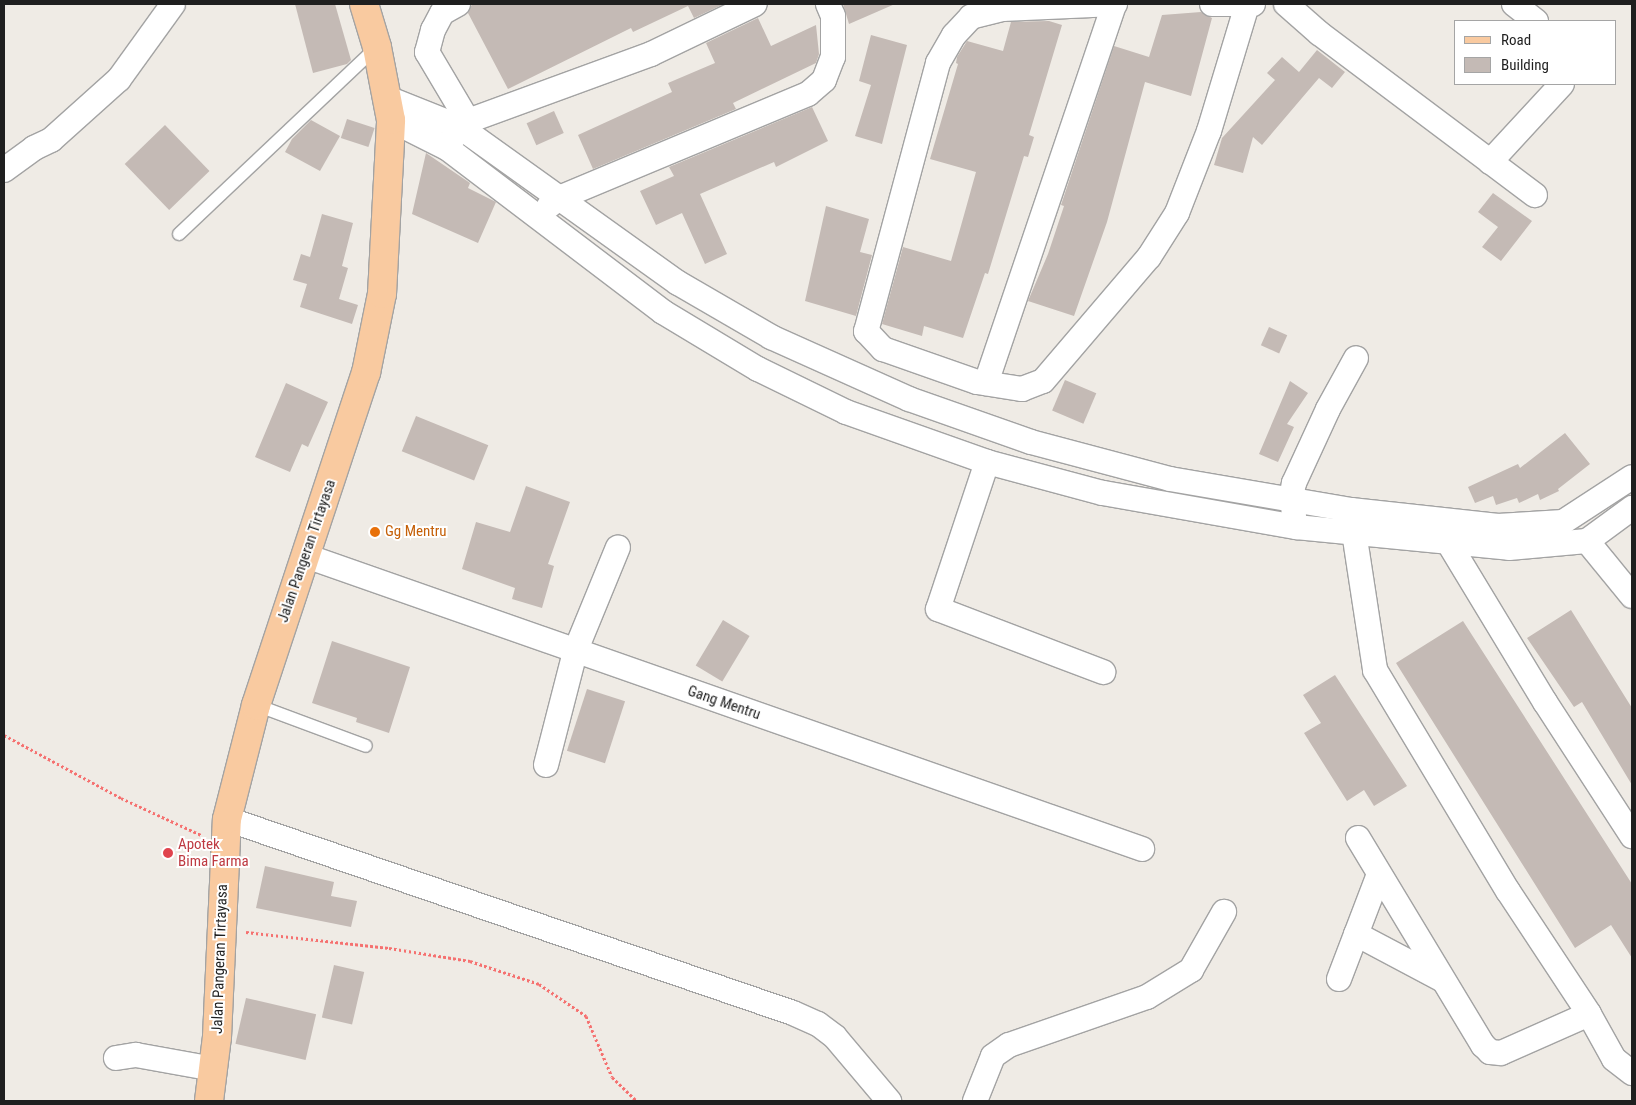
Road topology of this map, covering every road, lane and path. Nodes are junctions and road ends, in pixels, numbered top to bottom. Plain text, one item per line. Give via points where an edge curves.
1 (173, 4) edge
2 (364, 4) edge
3 (458, 4) edge
4 (755, 4) edge
5 (828, 4) edge
6 (1114, 4) edge
7 (1212, 4) edge
8 (1250, 4) edge
9 (1286, 4) edge
10 (1514, 4) edge
11 (1535, 20) edge
12 (377, 47) junction
13 (1561, 85) edge
14 (389, 109) junction
15 (464, 124) junction
16 (447, 148) junction
17 (1490, 162) junction
18 (4, 170) edge
19 (1535, 195) dead end
20 (559, 198) junction
21 (538, 214) junction
22 (179, 234) dead end
23 (694, 292) junction
24 (678, 321) junction
25 (1356, 358) dead end
26 (959, 377) junction
27 (986, 383) junction
28 (887, 390) junction
29 (948, 413) junction
30 (875, 423) junction
31 (939, 445) junction
32 (987, 462) junction
33 (1632, 477) edge
34 (1292, 500) junction
35 (1632, 508) edge
36 (1351, 510) junction
37 (1435, 519) junction
38 (1296, 527) junction
39 (1354, 534) junction
40 (1447, 541) junction
41 (1587, 541) junction
42 (618, 547) dead end
43 (306, 556) junction
44 (1632, 596) edge
45 (575, 652) junction
46 (1104, 672) dead end
47 (256, 706) junction
48 (4, 735) edge
49 (366, 746) dead end
50 (546, 765) dead end
51 (225, 832) junction
52 (1632, 836) edge
53 (1358, 838) dead end
54 (1142, 849) dead end
55 (1379, 874) junction
56 (1224, 912) dead end
57 (239, 932) dead end
58 (1356, 934) junction
59 (1339, 979) dead end
60 (1444, 980) junction
61 (1589, 1014) junction
62 (116, 1058) dead end
63 (214, 1069) junction
64 (1632, 1073) edge
65 (209, 1101) edge
66 (637, 1101) edge
67 (889, 1101) edge
68 (975, 1101) edge

1 - 18 street via 119,79 51,140
2 - 12 main road, Jalan Pangeran Tirtayasa
3 - 15 street via 442,13 427,52
4 - 15 street via 651,54
5 - 20 street via 833,16 833,56 824,80 808,94
6 - 26 street via 1002,9 971,17 954,34 938,63 866,331 883,349
6 - 27 street
7 - 8 street
8 - 27 street via 1209,131 1177,214 1149,257 1043,381 1022,389
9 - 17 street via 1319,33
10 - 11 street
12 - 14 main road, Jalan Pangeran Tirtayasa
12 - 22 lane
13 - 17 street
14 - 15 street
14 - 16 street
14 - 43 main road, Jalan Pangeran Tirtayasa via 388,228 381,302 355,410
15 - 16 street
15 - 20 street
16 - 21 street
17 - 19 street
20 - 21 street
20 - 23 street
21 - 24 street
23 - 24 street
23 - 28 street via 771,338
24 - 30 street via 758,369
25 - 34 street via 1304,460 1294,483
26 - 27 street
26 - 29 street
28 - 29 street
28 - 30 street
29 - 31 street
29 - 34 street via 1099,462 1170,479
30 - 31 street
31 - 32 street
32 - 38 street via 1103,492
32 - 46 street via 938,609
33 - 37 street via 1564,522 1498,526
34 - 36 street
34 - 38 street
35 - 41 street
36 - 37 street
36 - 39 street
37 - 40 street
38 - 39 street
39 - 40 street
39 - 61 street via 1375,670 1508,891
40 - 41 street via 1509,548
40 - 52 street via 1545,702
41 - 44 street
42 - 45 street
43 - 45 street, Gang Mentru
43 - 47 main road, Jalan Pangeran Tirtayasa
45 - 50 street
45 - 54 street, Gang Mentru
47 - 49 lane
47 - 51 main road, Jalan Pangeran Tirtayasa
48 - 51 path via 121,798
51 - 63 main road, Jalan Pangeran Tirtayasa
51 - 67 street via 810,1020 835,1037
53 - 55 street
55 - 58 street
55 - 60 street
56 - 68 street via 1191,970 1147,997 1009,1045 994,1056
57 - 66 path via 389,948 470,961 521,976 539,984 586,1016 612,1078
58 - 59 street
58 - 60 street
60 - 61 street via 1490,1052 1512,1049
61 - 64 street via 1614,1059
62 - 63 street via 136,1054
63 - 65 main road, Jalan Pangeran Tirtayasa

